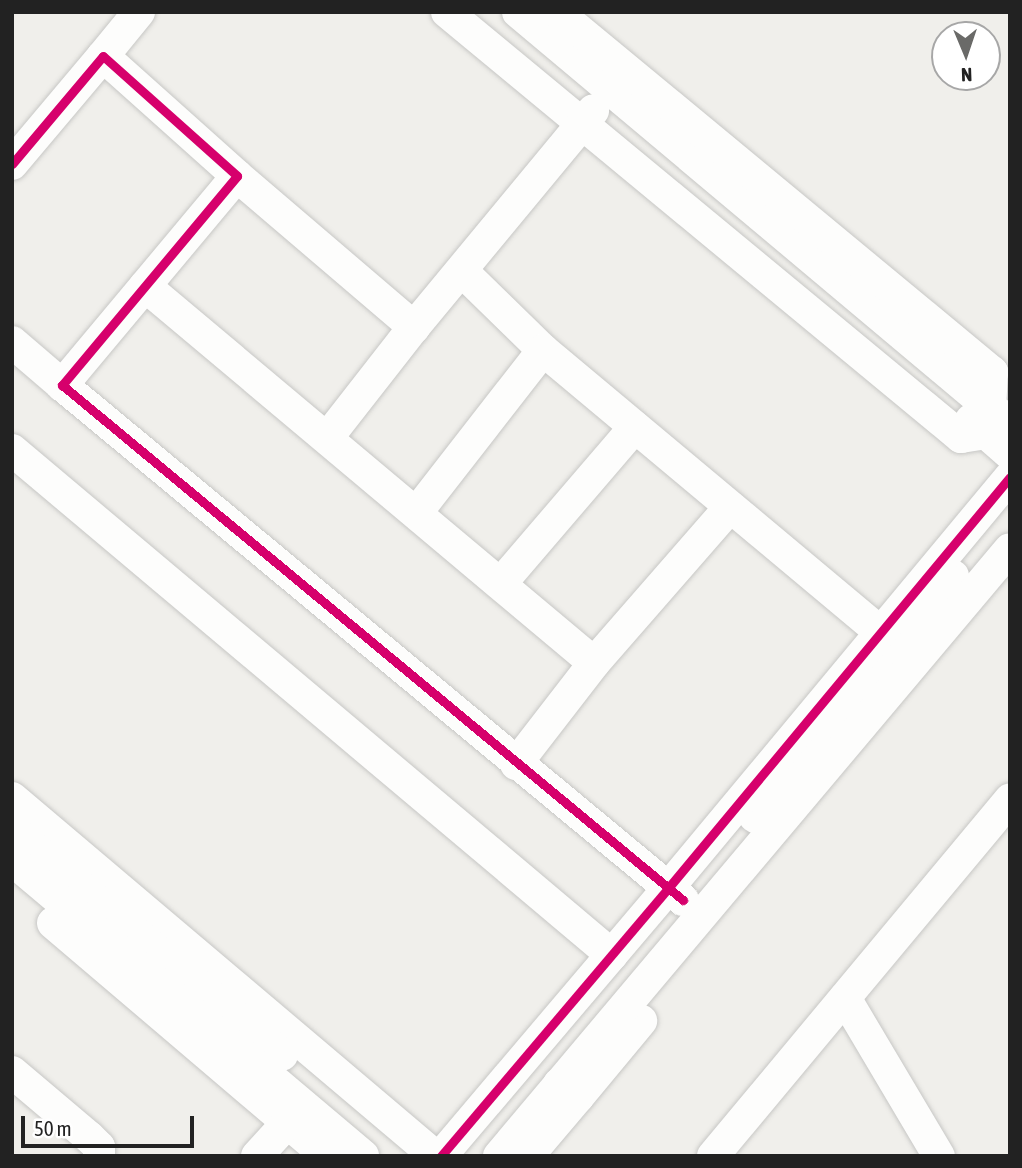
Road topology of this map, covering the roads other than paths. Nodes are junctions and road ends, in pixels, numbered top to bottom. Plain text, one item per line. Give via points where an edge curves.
1 (139, 12) edge
2 (447, 12) edge
3 (480, 12) edge
4 (518, 12) edge
5 (556, 12) edge
6 (103, 56) junction
7 (588, 118) junction
8 (12, 164) edge
9 (681, 167) junction
10 (237, 176) junction
11 (463, 272) junction
12 (145, 286) junction
13 (414, 327) junction
14 (12, 342) edge
15 (543, 350) junction
16 (62, 385) junction
17 (996, 421) edge
18 (635, 426) junction
19 (328, 437) junction
20 (12, 450) edge
21 (1010, 454) edge
22 (1010, 477) edge
23 (1010, 507) edge
24 (730, 508) junction
25 (417, 512) junction
26 (1010, 549) edge
27 (1010, 560) edge
28 (502, 582) junction
29 (879, 631) junction
30 (594, 663) junction
31 (516, 764) junction
32 (809, 771) junction
33 (12, 798) edge
34 (1010, 800) edge
35 (12, 829) edge
36 (12, 860) edge
37 (12, 889) edge
38 (676, 894) junction
39 (612, 955) junction
40 (845, 998) junction
41 (12, 1072) edge
42 (569, 1091) junction
43 (287, 1123) junction
44 (99, 1156) edge
45 (257, 1156) edge
46 (327, 1156) edge
47 (363, 1156) edge
48 (403, 1156) edge
49 (435, 1156) edge
50 (441, 1156) edge
51 (468, 1156) edge
52 (499, 1156) edge
53 (528, 1156) edge
54 (713, 1156) edge
55 (939, 1156) edge

1 - 6 street
2 - 7 street
3 - 7 street
4 - 9 street
5 - 17 street via 992,372
6 - 8 street
6 - 10 street
7 - 9 street
7 - 11 street
7 - 17 street via 961,437
9 - 17 street
10 - 12 street
10 - 13 street
11 - 13 street
11 - 15 street
12 - 16 street
12 - 19 street
13 - 19 street
14 - 16 street
15 - 18 street
15 - 25 street
16 - 31 street
17 - 21 street
18 - 24 street
18 - 28 street
19 - 25 street
20 - 39 street
22 - 29 street
23 - 32 street
24 - 29 street
24 - 30 street
25 - 28 street
26 - 32 street
27 - 42 street via 1006,583
28 - 30 street
29 - 38 street
30 - 31 street
31 - 38 street
32 - 38 street
32 - 42 street
33 - 49 street
34 - 40 street
35 - 48 street
36 - 47 street
37 - 43 street
38 - 39 street
38 - 51 street
39 - 50 street
40 - 54 street
40 - 55 street
41 - 44 street via 89,1137 99,1147
42 - 52 street
42 - 53 street
43 - 45 street
43 - 46 street

